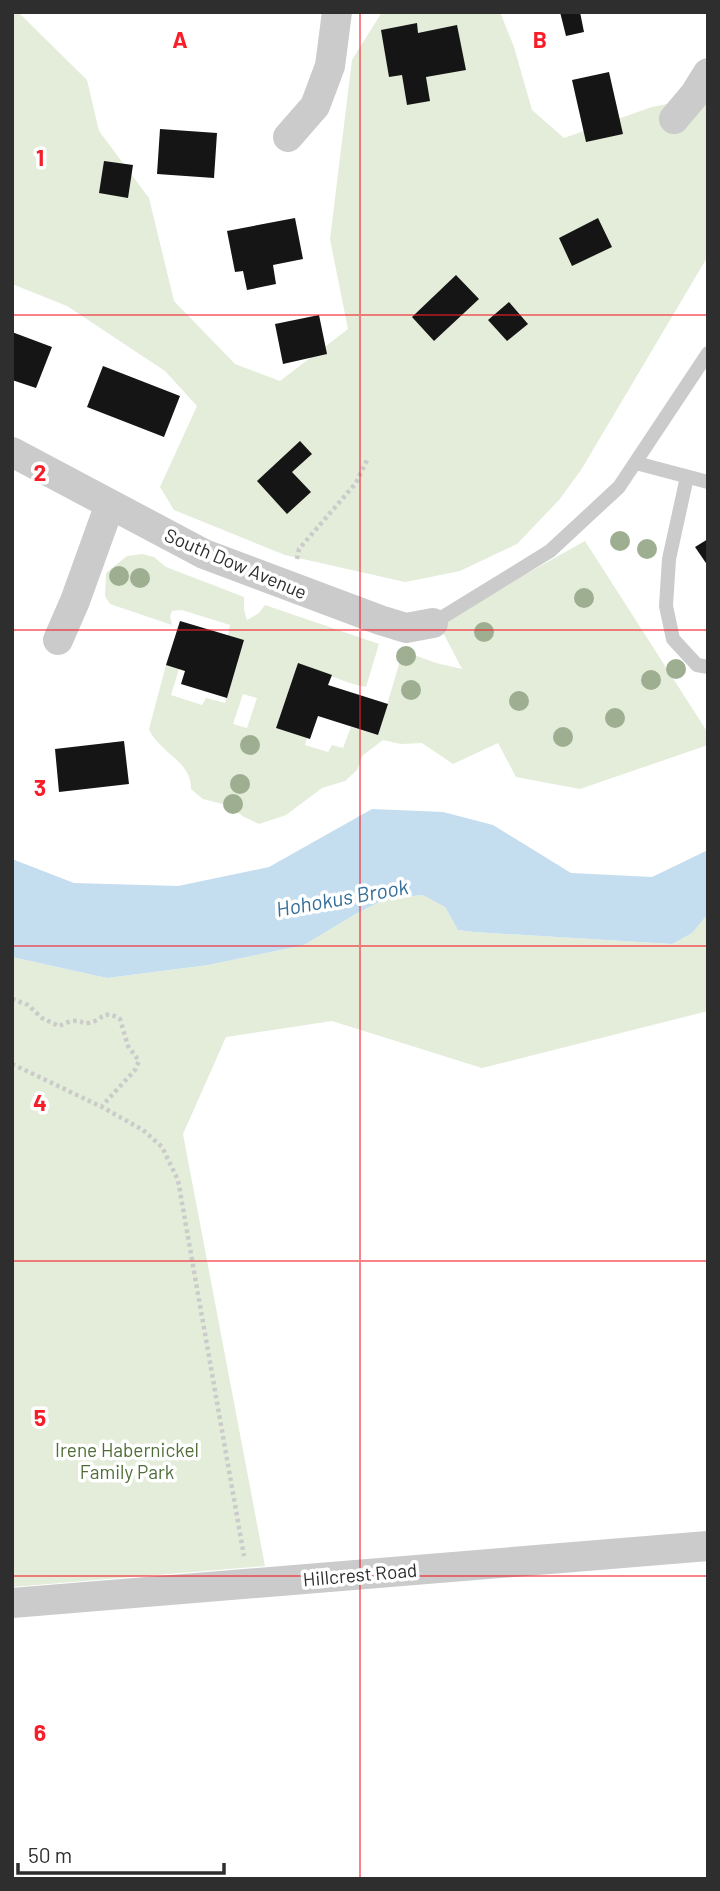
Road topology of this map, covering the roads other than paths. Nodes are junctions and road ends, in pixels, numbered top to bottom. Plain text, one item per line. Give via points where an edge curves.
1 (337, 12) edge
2 (708, 73) edge
3 (674, 119) dead end
4 (288, 137) dead end
5 (708, 353) edge
6 (12, 452) edge
7 (636, 463) junction
8 (687, 477) junction
9 (708, 482) edge
10 (110, 504) junction
11 (433, 623) joint
12 (58, 640) dead end
13 (708, 667) edge
14 (708, 1546) edge
15 (12, 1603) edge

1 - 4 street via 330,66 315,106
2 - 3 street
5 - 7 lane
6 - 10 street, South Dow Avenue
7 - 8 lane
7 - 11 lane via 550,551
8 - 9 lane
8 - 13 lane via 669,559 666,606 673,639 697,665
10 - 11 street, South Dow Avenue via 204,554 380,620 406,628
10 - 12 street
14 - 15 street, Hillcrest Road

